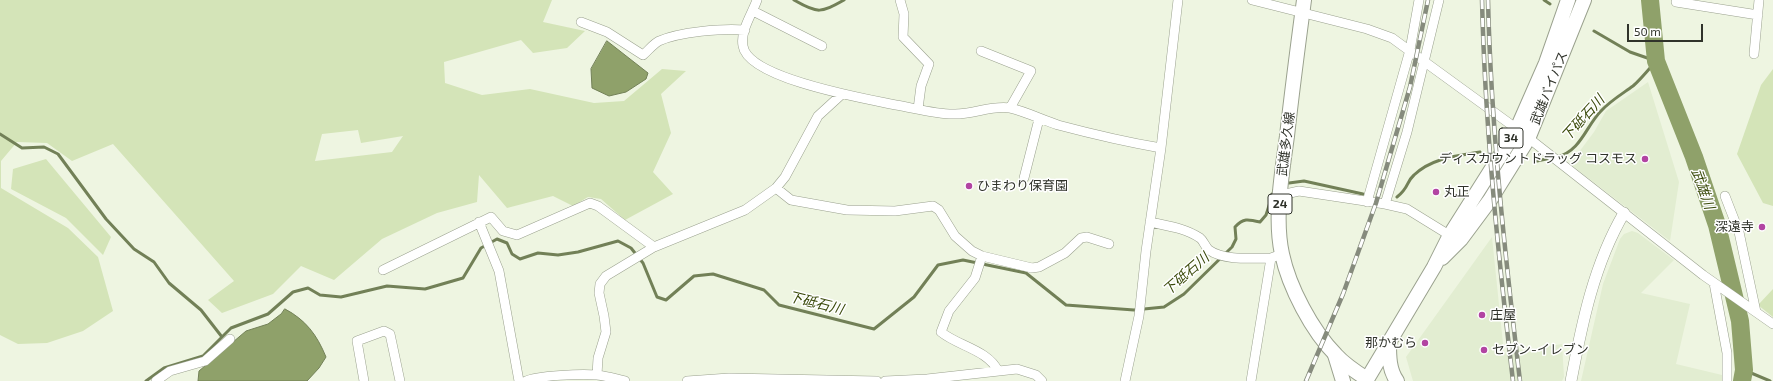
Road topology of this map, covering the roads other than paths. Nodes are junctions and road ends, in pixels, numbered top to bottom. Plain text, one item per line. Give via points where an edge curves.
1 (757, 0) edge
2 (900, 0) edge
3 (1178, 0) edge
4 (1252, 0) edge
5 (1419, 0) edge
6 (1439, 0) edge
7 (1568, 0) edge
8 (1584, 0) edge
9 (1759, 0) edge
10 (1676, 2) dead end
11 (1303, 6) edge
12 (753, 11) junction
13 (1758, 14) junction
14 (581, 22) dead end
15 (745, 30) junction
16 (822, 46) dead end
17 (1410, 50) junction
18 (981, 51) dead end
19 (1754, 54) dead end
20 (1425, 61) junction
21 (842, 94) junction
22 (1010, 108) junction
23 (918, 109) junction
24 (1039, 119) junction
25 (1517, 129) junction
26 (1528, 139) junction
27 (1161, 148) junction
28 (1024, 178) dead end
29 (776, 188) junction
30 (1281, 195) junction
31 (1725, 196) dead end
32 (1367, 202) junction
33 (1385, 204) junction
34 (1624, 213) junction
35 (479, 222) junction
36 (1150, 222) junction
37 (1454, 238) junction
38 (1109, 244) dead end
39 (654, 247) junction
40 (982, 256) junction
41 (1276, 256) junction
42 (383, 270) dead end
43 (1714, 283) junction
44 (1753, 310) junction
45 (1773, 324) edge
46 (230, 339) dead end
47 (1389, 342) junction
48 (1335, 355) junction
49 (998, 371) junction
50 (597, 375) junction
51 (1368, 380) edge
52 (156, 381) edge
53 (364, 381) edge
54 (400, 381) edge
55 (519, 381) edge
56 (526, 381) edge
57 (625, 381) edge
58 (687, 381) edge
59 (877, 381) edge
60 (885, 381) edge
61 (1042, 381) edge
62 (1125, 381) edge
63 (1251, 381) edge
64 (1343, 381) edge
65 (1397, 381) edge
66 (1571, 381) edge
67 (1727, 381) edge

1 - 12 street
2 - 23 street via 904,14 903,37 929,64 921,86
3 - 27 street
4 - 11 street
5 - 17 street
6 - 20 street
7 - 25 main road, 武雄バイパス / 34 via 1546,63
8 - 26 main road, 武雄バイパス / 34
9 - 13 street
10 - 13 street
11 - 17 street via 1392,38
11 - 30 main road, 武雄多久線 / 24
12 - 15 street
12 - 16 street
13 - 19 street
14 - 15 street via 607,32 642,55 659,42 682,35 731,29
15 - 21 street via 742,38 743,47 757,62 780,76
17 - 20 street
17 - 32 street
18 - 22 street via 1031,71
20 - 25 street
20 - 33 street
21 - 23 street
21 - 29 street via 818,116 785,177
22 - 23 street via 952,114
22 - 24 street
24 - 27 street via 1103,138
24 - 28 street
25 - 26 street
25 - 37 main road, 武雄バイパス / 34
26 - 34 street
26 - 37 main road, 武雄バイパス / 34 via 1490,200
27 - 36 street
29 - 39 street via 745,210
29 - 40 street via 791,200 847,210 895,211 933,206 939,210 955,236
30 - 32 street via 1298,191
30 - 41 main road, 武雄多久線 / 24
31 - 44 street via 1738,232
32 - 33 street
33 - 37 street via 1407,209
34 - 43 street
34 - 66 street via 1611,235 1592,287
35 - 39 street via 491,217 503,231 517,235 590,203 598,206
35 - 42 street
35 - 55 street via 499,271
36 - 41 street via 1187,230 1202,240 1209,250 1223,255 1242,258
36 - 62 street via 1139,316
37 - 47 main road, 武雄バイパス / 34
38 - 40 street via 1087,237 1081,238 1065,253 1032,268
39 - 50 street via 606,276 600,284 599,293 606,332 598,358
40 - 49 street via 974,278 949,311 941,332 995,364
41 - 48 main road, 武雄多久線 / 24 via 1312,325
41 - 63 street
43 - 44 street
43 - 67 street via 1727,353
44 - 45 street
46 - 52 street via 205,361 170,371
47 - 51 main road, 武雄バイパス / 34
47 - 65 main road via 1390,363
48 - 51 main road, 武雄多久線 / 24
48 - 64 main road
49 - 60 street
49 - 61 street via 1018,369 1036,375
50 - 56 street
50 - 57 street
53 - 54 street via 357,341 384,331 390,334
58 - 59 street via 736,378

